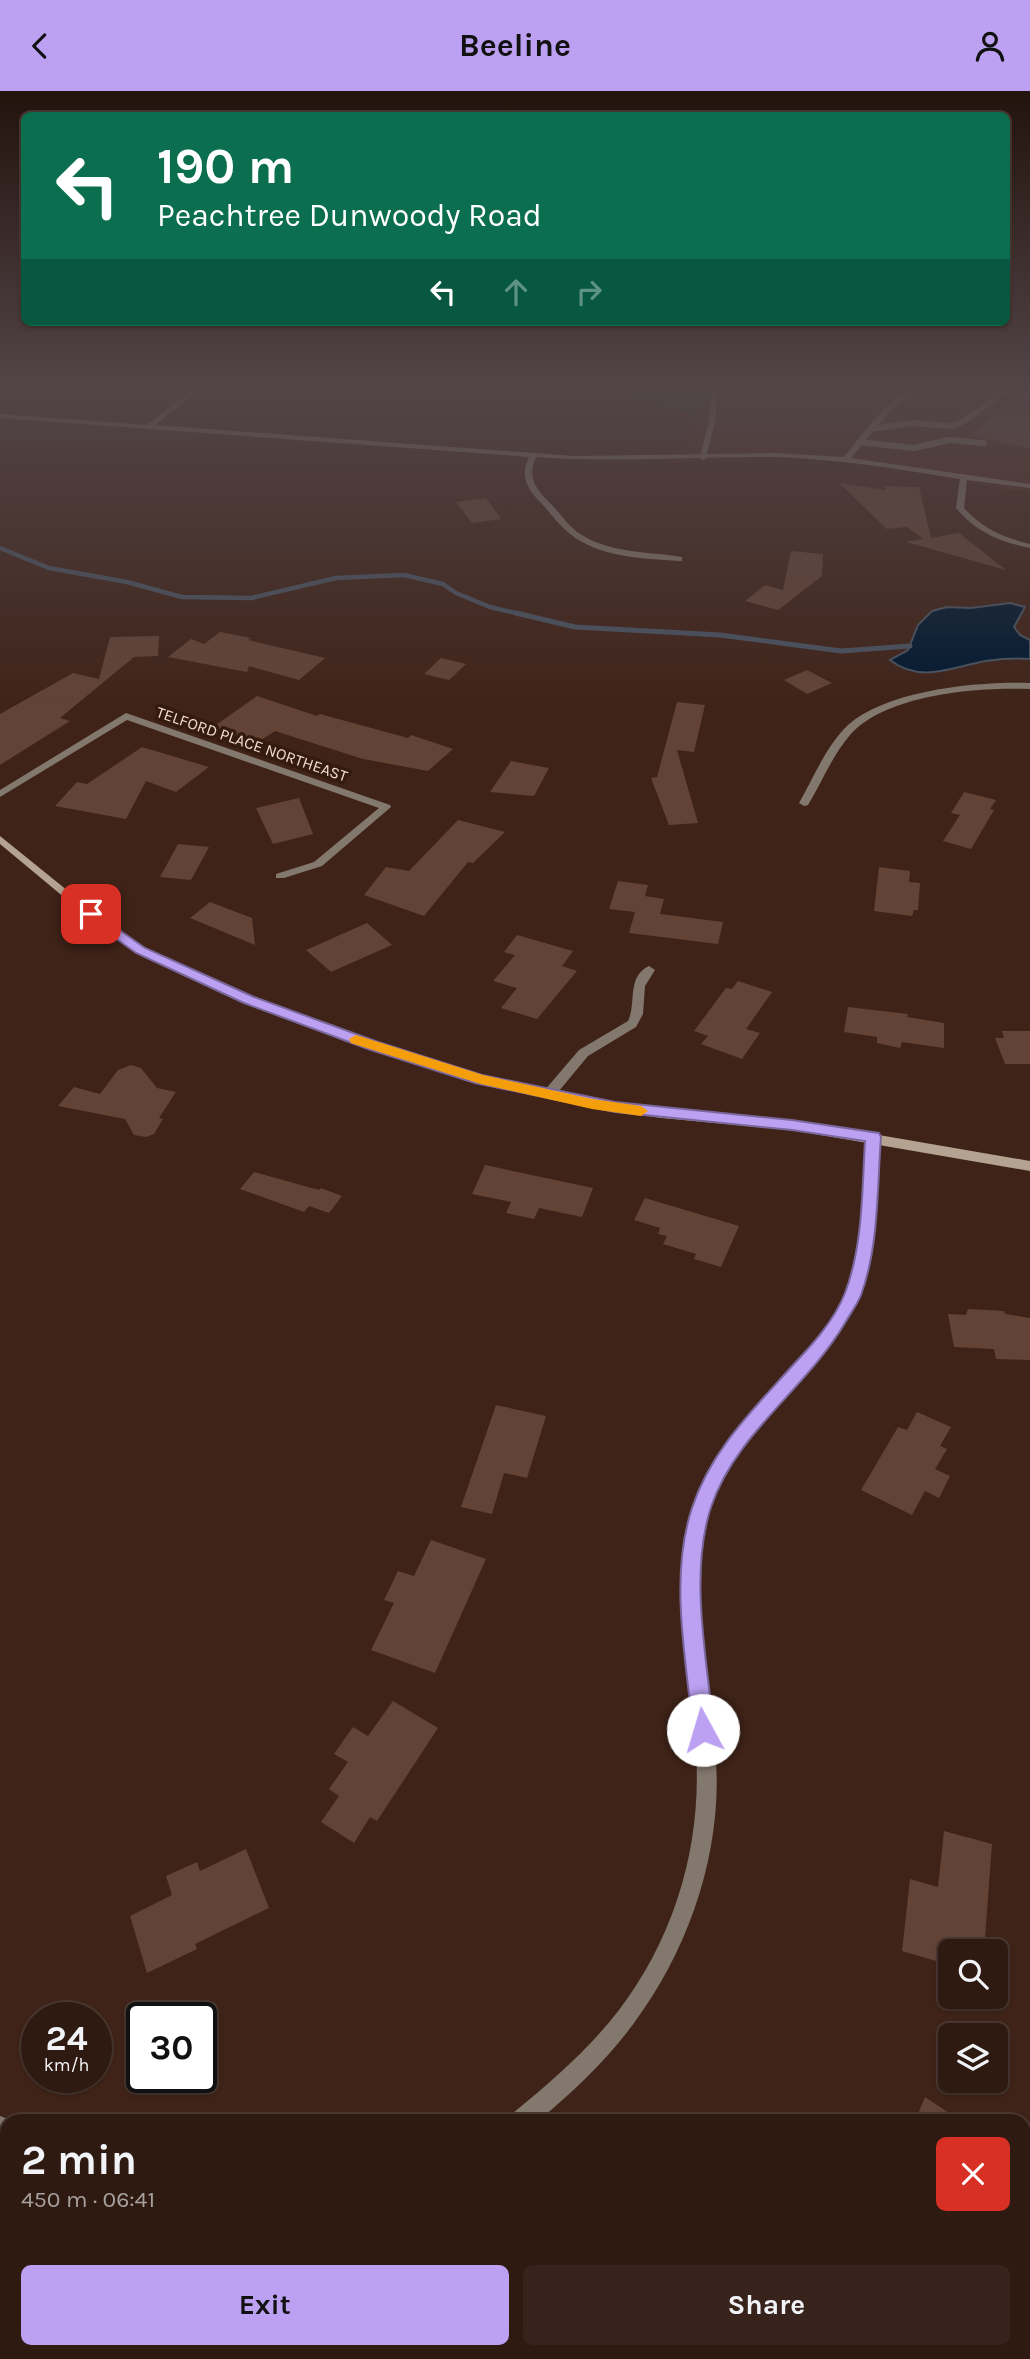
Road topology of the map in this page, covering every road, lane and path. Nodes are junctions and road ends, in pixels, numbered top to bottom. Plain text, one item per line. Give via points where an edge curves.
1 (538, 496) edge
2 (962, 496) edge
3 (1030, 547) edge
4 (679, 559) dead end
5 (1030, 686) edge
6 (0, 794) edge
7 (804, 803) dead end
8 (2, 843) edge
9 (280, 876) dead end
10 (649, 969) dead end
11 (548, 1094) junction
12 (873, 1137) junction
13 (1030, 1166) edge
14 (529, 2114) edge

1 - 4 street via 575,533 593,543 615,551
2 - 3 street via 960,509 972,524 1001,540
5 - 7 street via 918,698 869,714 844,736
6 - 9 street, TELFORD PLACE NORTHEAST via 125,716 386,807 318,864
8 - 11 main road via 111,931 194,977 373,1045 481,1079
10 - 11 street via 636,990 638,1016 632,1025 587,1050
11 - 12 main road via 662,1114
12 - 13 main road
12 - 14 street via 865,1249 852,1296 824,1342 732,1446 701,1510 694,1542 693,1629 708,1780 703,1835 690,1892 664,1954 628,2014 581,2069

